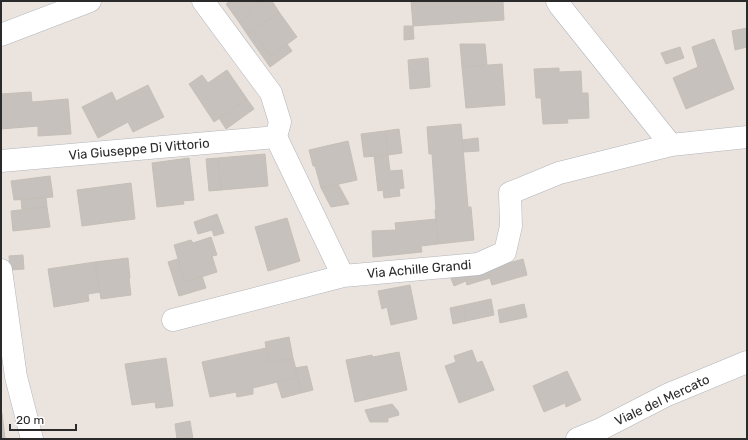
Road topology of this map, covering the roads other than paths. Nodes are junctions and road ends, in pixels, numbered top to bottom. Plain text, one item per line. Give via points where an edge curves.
1 (90, 1) edge
2 (203, 1) edge
3 (558, 1) edge
4 (1, 35) edge
5 (276, 137) junction
6 (747, 137) edge
7 (671, 145) junction
8 (1, 161) edge
9 (1, 270) edge
10 (343, 276) junction
11 (173, 320) dead end
12 (747, 362) edge
13 (9, 378) edge
14 (601, 434) edge
15 (32, 439) edge
16 (577, 439) edge

1 - 4 street
2 - 5 street via 272,93 280,122
3 - 7 street
5 - 8 street, Via Giuseppe Di Vittorio
5 - 10 street
6 - 7 street, Via Achille Grandi
7 - 10 street, Via Achille Grandi via 559,172 510,193 511,226 505,252 478,264
9 - 13 street
10 - 11 street, Via Achille Grandi
12 - 14 street, Viale del Mercato via 667,395
13 - 15 street
14 - 16 street, Viale del Mercato

